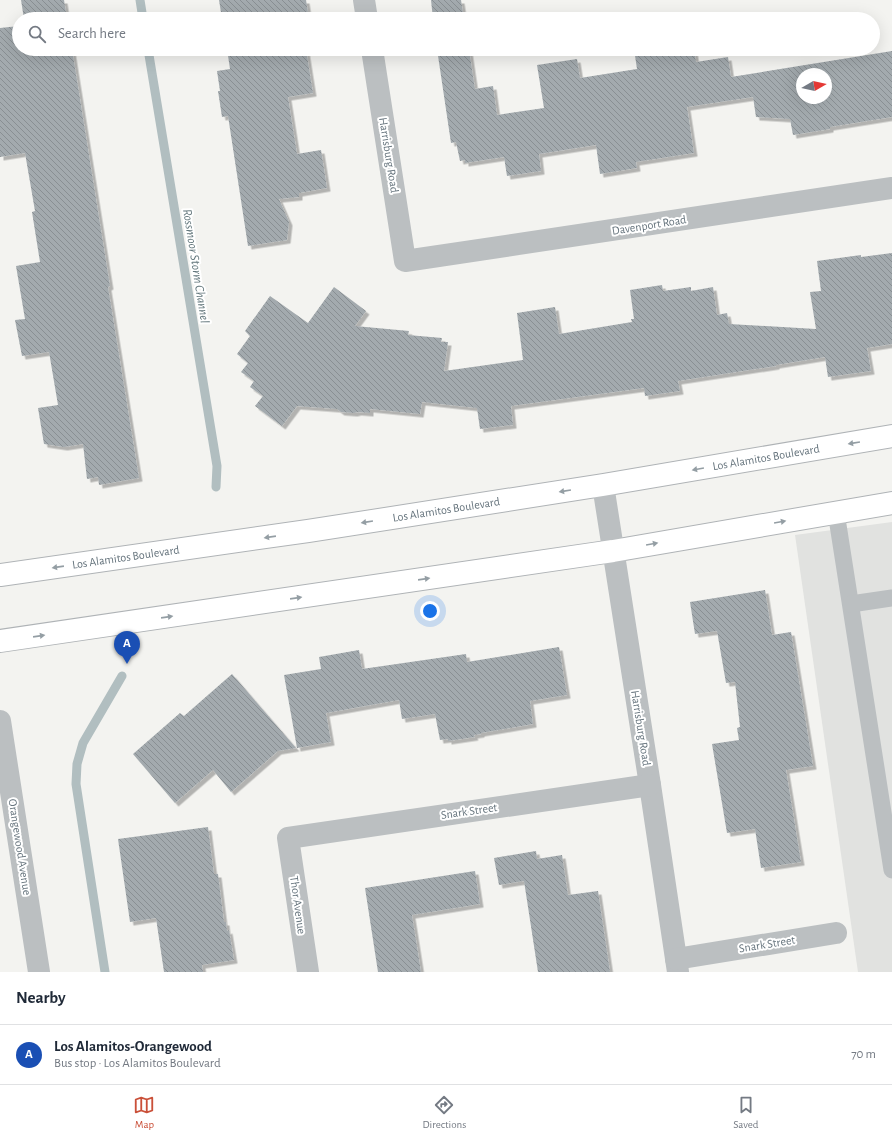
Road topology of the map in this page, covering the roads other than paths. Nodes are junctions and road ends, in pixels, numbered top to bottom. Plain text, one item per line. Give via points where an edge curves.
1 (364, 0) edge
2 (366, 12) edge
3 (373, 56) edge
4 (892, 188) edge
5 (406, 262) joint
6 (892, 436) edge
7 (603, 485) junction
8 (892, 503) edge
9 (836, 512) junction
10 (614, 551) junction
11 (0, 575) edge
12 (892, 598) edge
13 (850, 604) junction
14 (0, 641) edge
15 (0, 721) edge
16 (650, 784) junction
17 (888, 815) edge
18 (288, 838) joint
19 (892, 870) edge
20 (836, 933) dead end
21 (677, 966) edge
22 (39, 972) edge
23 (308, 972) edge

1 - 2 street
3 - 5 street, Harrisburg Road
4 - 5 street, Davenport Road
6 -> 7 main road, Los Alamitos Boulevard
7 - 10 street, Harrisburg Road
7 -> 11 main road, Los Alamitos Boulevard
8 - 9 main road
10 -> 9 main road
9 - 13 lane
14 -> 10 main road
10 - 16 street, Harrisburg Road
12 - 13 lane
13 - 17 lane
15 - 22 street, Orangewood Avenue
16 - 18 street, Snark Street
16 - 21 street, Harrisburg Road
17 - 19 lane
18 - 23 street, Thor Avenue
20 - 21 street, Snark Street

